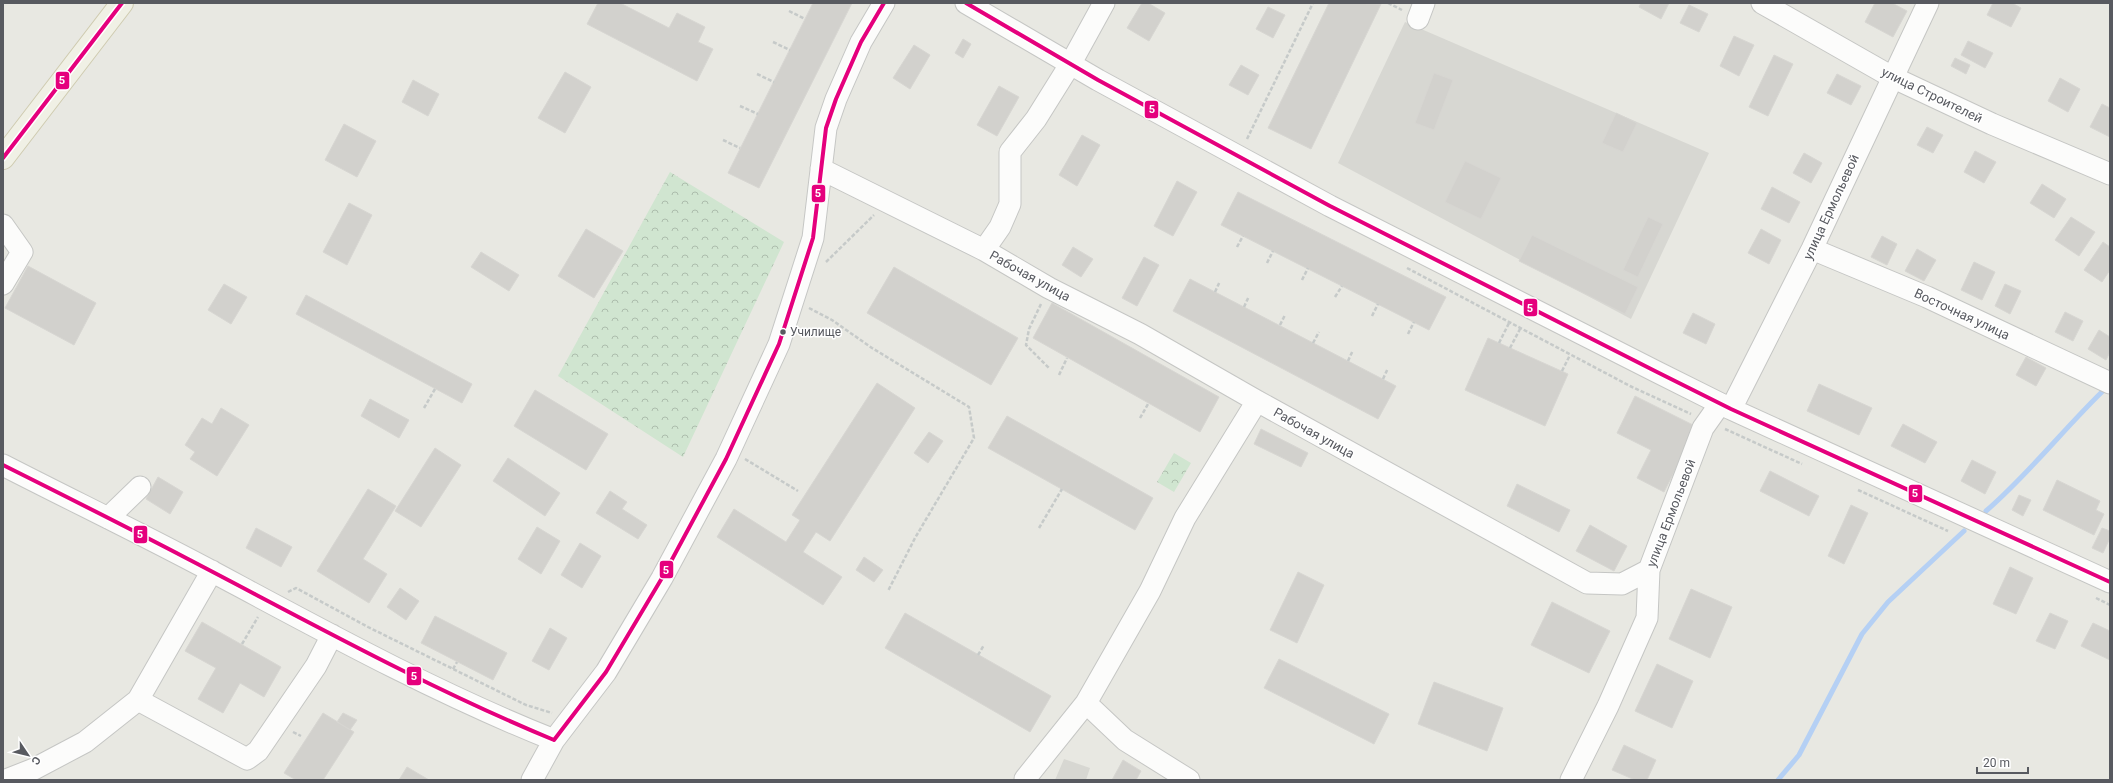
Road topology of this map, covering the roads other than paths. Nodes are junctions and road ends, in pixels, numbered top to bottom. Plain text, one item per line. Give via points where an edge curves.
1 (122, 3) edge
2 (884, 3) edge
3 (966, 3) edge
4 (1104, 3) edge
5 (1762, 3) edge
6 (1928, 3) edge
7 (1071, 63) junction
8 (1892, 77) junction
9 (3, 158) edge
10 (821, 169) junction
11 (2110, 174) edge
12 (3, 225) edge
13 (1812, 248) junction
14 (984, 250) junction
15 (3, 284) edge
16 (2110, 383) edge
17 (1257, 401) junction
18 (1725, 407) junction
19 (3, 465) edge
20 (140, 487) dead end
21 (108, 518) junction
22 (1649, 570) junction
23 (212, 571) junction
24 (2110, 582) edge
25 (332, 635) junction
26 (138, 700) junction
27 (1086, 703) junction
28 (554, 740) junction
29 (1025, 779) dead end
30 (6, 780) edge
31 (532, 780) edge
32 (1189, 780) edge
33 (1571, 780) edge

1 - 9 main road
2 - 10 street via 861,42 836,99 826,128
3 - 7 street
4 - 7 street, Рабочая улица
5 - 8 street, улица Строителей
6 - 8 street, улица Ермольевой
7 - 14 street, Рабочая улица via 1036,119 1010,152 1010,204 1000,227
7 - 18 street via 1330,206
8 - 11 street, улица Строителей via 1992,124
8 - 13 street, улица Ермольевой
10 - 14 street, Рабочая улица
10 - 28 street via 814,238 794,302 779,344 730,450 662,578 606,672
12 - 15 street via 22,252
13 - 16 street, Восточная улица via 1927,297
13 - 18 street, улица Ермольевой
14 - 17 street, Рабочая улица via 1050,288 1140,334
17 - 22 street, Рабочая улица via 1587,583 1622,584
17 - 27 street via 1185,518 1150,591
18 - 22 street, улица Ермольевой via 1703,428
18 - 24 street
19 - 21 street
20 - 21 street
21 - 23 street
22 - 33 street, улица Ермольевой via 1647,618 1608,706
23 - 25 street
23 - 26 street
25 - 26 street via 316,666 262,746 247,759
25 - 28 street via 488,713
26 - 30 street via 85,742 34,769
27 - 29 street
27 - 32 street via 1125,740
28 - 31 street

